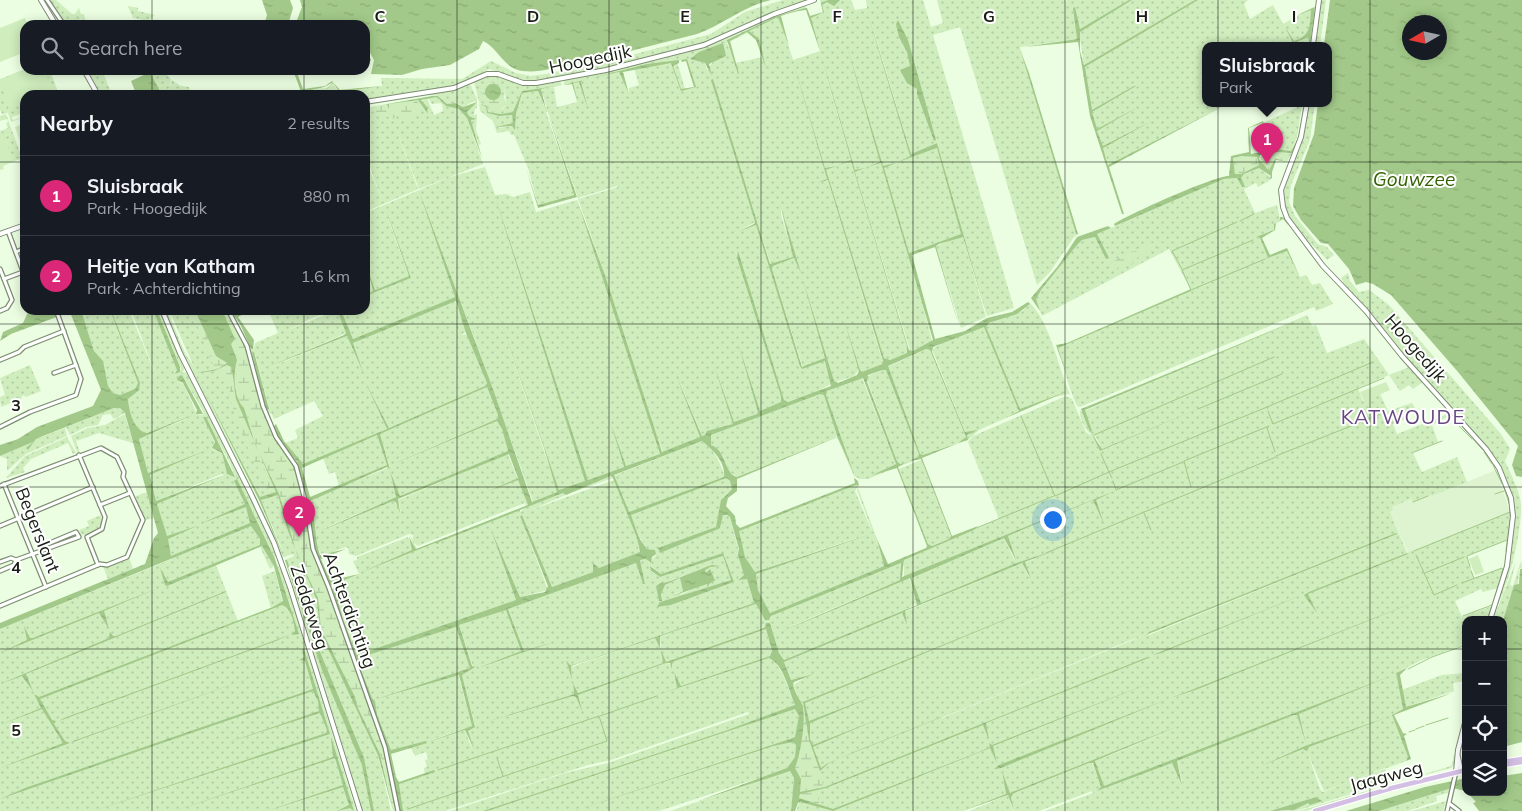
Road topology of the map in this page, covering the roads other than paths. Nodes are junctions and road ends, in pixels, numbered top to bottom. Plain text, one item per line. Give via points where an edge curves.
1 (41, 0) edge
2 (48, 0) edge
3 (814, 0) edge
4 (1319, 0) edge
5 (53, 20) edge
6 (61, 20) edge
7 (1313, 42) edge
8 (87, 75) edge
9 (95, 90) edge
10 (370, 101) edge
11 (1306, 107) edge
12 (20, 227) edge
13 (8, 231) junction
14 (0, 234) edge
15 (20, 250) edge
16 (16, 252) junction
17 (20, 263) edge
18 (0, 269) edge
19 (20, 273) edge
20 (4, 279) junction
21 (0, 311) edge
22 (58, 315) edge
23 (164, 315) edge
24 (231, 315) edge
25 (64, 332) junction
26 (0, 360) edge
27 (76, 365) junction
28 (54, 373) dead end
29 (0, 427) edge
30 (79, 455) junction
31 (2, 485) edge
32 (93, 487) junction
33 (130, 493) junction
34 (100, 505) junction
35 (18, 518) junction
36 (0, 526) edge
37 (44, 548) junction
38 (33, 553) junction
39 (16, 560) junction
40 (0, 562) edge
41 (98, 565) junction
42 (0, 570) edge
43 (46, 586) junction
44 (0, 606) edge
45 (1491, 616) edge
46 (1462, 738) edge
47 (1522, 760) edge
48 (1507, 762) edge
49 (1461, 771) edge
50 (1450, 804) junction
51 (360, 811) edge
52 (398, 811) edge
53 (1315, 811) edge
54 (1447, 811) edge
55 (1459, 811) edge

1 - 5 street
2 - 6 street
3 - 10 street, Hoogedijk via 704,45 656,59 536,83 487,74 458,87
4 - 7 street
8 - 9 street
11 - 45 street, Hoogedijk via 1301,137 1281,190 1287,218 1323,266 1486,449 1499,468 1511,498 1513,516 1507,566
12 - 13 street
13 - 14 street
13 - 16 street
15 - 16 street
16 - 17 street
18 - 20 street
19 - 20 street
20 - 21 street via 12,300 7,308
22 - 25 street
23 - 51 street, Zeddeweg via 180,354 274,543
24 - 52 street, Achterdichting via 247,346 263,406 274,433 296,466 313,549 385,747
25 - 26 street
25 - 27 street
27 - 28 street
27 - 29 street via 82,381 75,396
30 - 31 street
30 - 32 street
30 - 33 street via 98,448 114,453
31 - 35 street, Begerslant
32 - 34 street
32 - 35 street
33 - 34 street
33 - 41 street via 143,520 130,553 107,565
34 - 41 street via 104,524 99,531 87,537
35 - 36 street
35 - 38 street, Begerslant
37 - 37 street via 76,532 79,537 47,550
37 - 38 street
38 - 39 street
38 - 43 street, Begerslant
39 - 40 street via 11,558
39 - 42 street via 14,565
41 - 43 street
43 - 44 street
46 - 49 street via 1458,757
47 - 48 main road
49 - 50 street via 1455,779
49 - 53 main road, Jaagweg
50 - 54 street
50 - 55 street

